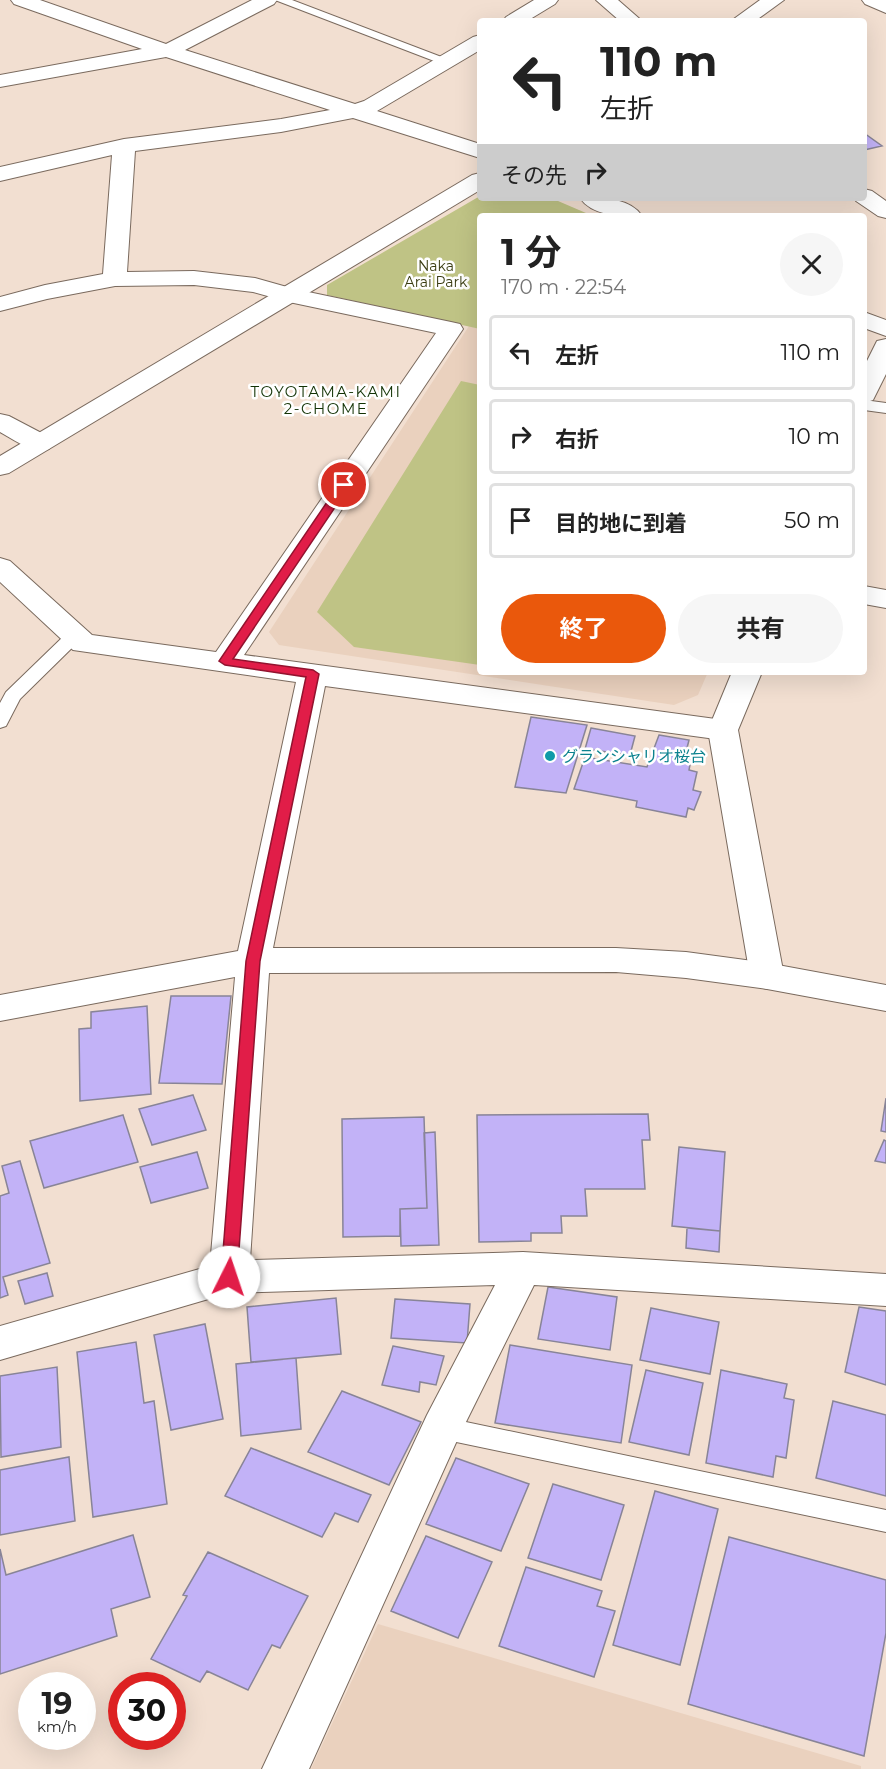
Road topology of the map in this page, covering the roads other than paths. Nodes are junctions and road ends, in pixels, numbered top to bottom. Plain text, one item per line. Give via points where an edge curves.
1 (21, 0) edge
2 (267, 0) edge
3 (281, 0) edge
4 (548, 0) edge
5 (606, 0) edge
6 (774, 0) edge
7 (872, 0) edge
8 (93, 6) dead end
9 (886, 7) edge
10 (73, 17) junction
11 (518, 18) edge
12 (628, 18) edge
13 (746, 18) edge
14 (477, 43) edge
15 (167, 51) junction
16 (446, 61) junction
17 (0, 81) edge
18 (356, 111) junction
19 (124, 146) junction
20 (477, 150) edge
21 (0, 174) edge
22 (477, 182) edge
23 (867, 198) edge
24 (598, 201) edge
25 (886, 211) edge
26 (624, 213) edge
27 (115, 279) junction
28 (289, 295) junction
29 (0, 304) edge
30 (867, 323) edge
31 (885, 345) edge
32 (867, 388) edge
33 (867, 405) edge
34 (886, 408) edge
35 (0, 422) edge
36 (40, 443) junction
37 (0, 467) edge
38 (0, 567) edge
39 (867, 596) edge
40 (886, 599) edge
41 (73, 637) junction
42 (225, 661) junction
43 (313, 674) junction
44 (746, 675) edge
45 (0, 723) edge
46 (723, 730) junction
47 (253, 961) junction
48 (767, 976) junction
49 (886, 998) edge
50 (0, 1008) edge
51 (523, 1268) junction
52 (229, 1277) junction
53 (886, 1290) edge
54 (0, 1343) edge
55 (442, 1428) junction
56 (886, 1521) edge
57 (285, 1769) edge

1 - 10 street
2 - 15 street
3 - 16 lane
4 - 11 street
5 - 12 street
6 - 13 street
7 - 9 street
8 - 10 street
10 - 15 street
14 - 16 street
15 - 17 street
15 - 18 street
16 - 18 street via 372,106
18 - 19 street
18 - 20 street
19 - 21 street
19 - 27 street
22 - 28 street
23 - 25 street
24 - 26 street
27 - 28 street via 194,278 255,285
27 - 29 street
28 - 36 street
28 - 42 street via 451,329
30 - 31 street
31 - 32 street
33 - 34 lane
35 - 36 street
36 - 37 street
38 - 41 street
39 - 40 street
41 - 42 street via 83,644
41 - 45 lane via 12,696
42 - 43 street
43 - 46 street
43 - 47 street
44 - 46 street
46 - 48 street
47 - 48 street via 616,960
47 - 50 street
47 - 52 street
48 - 49 street
51 - 52 street
51 - 53 street
51 - 55 street
52 - 54 street
55 - 56 lane
55 - 57 street

